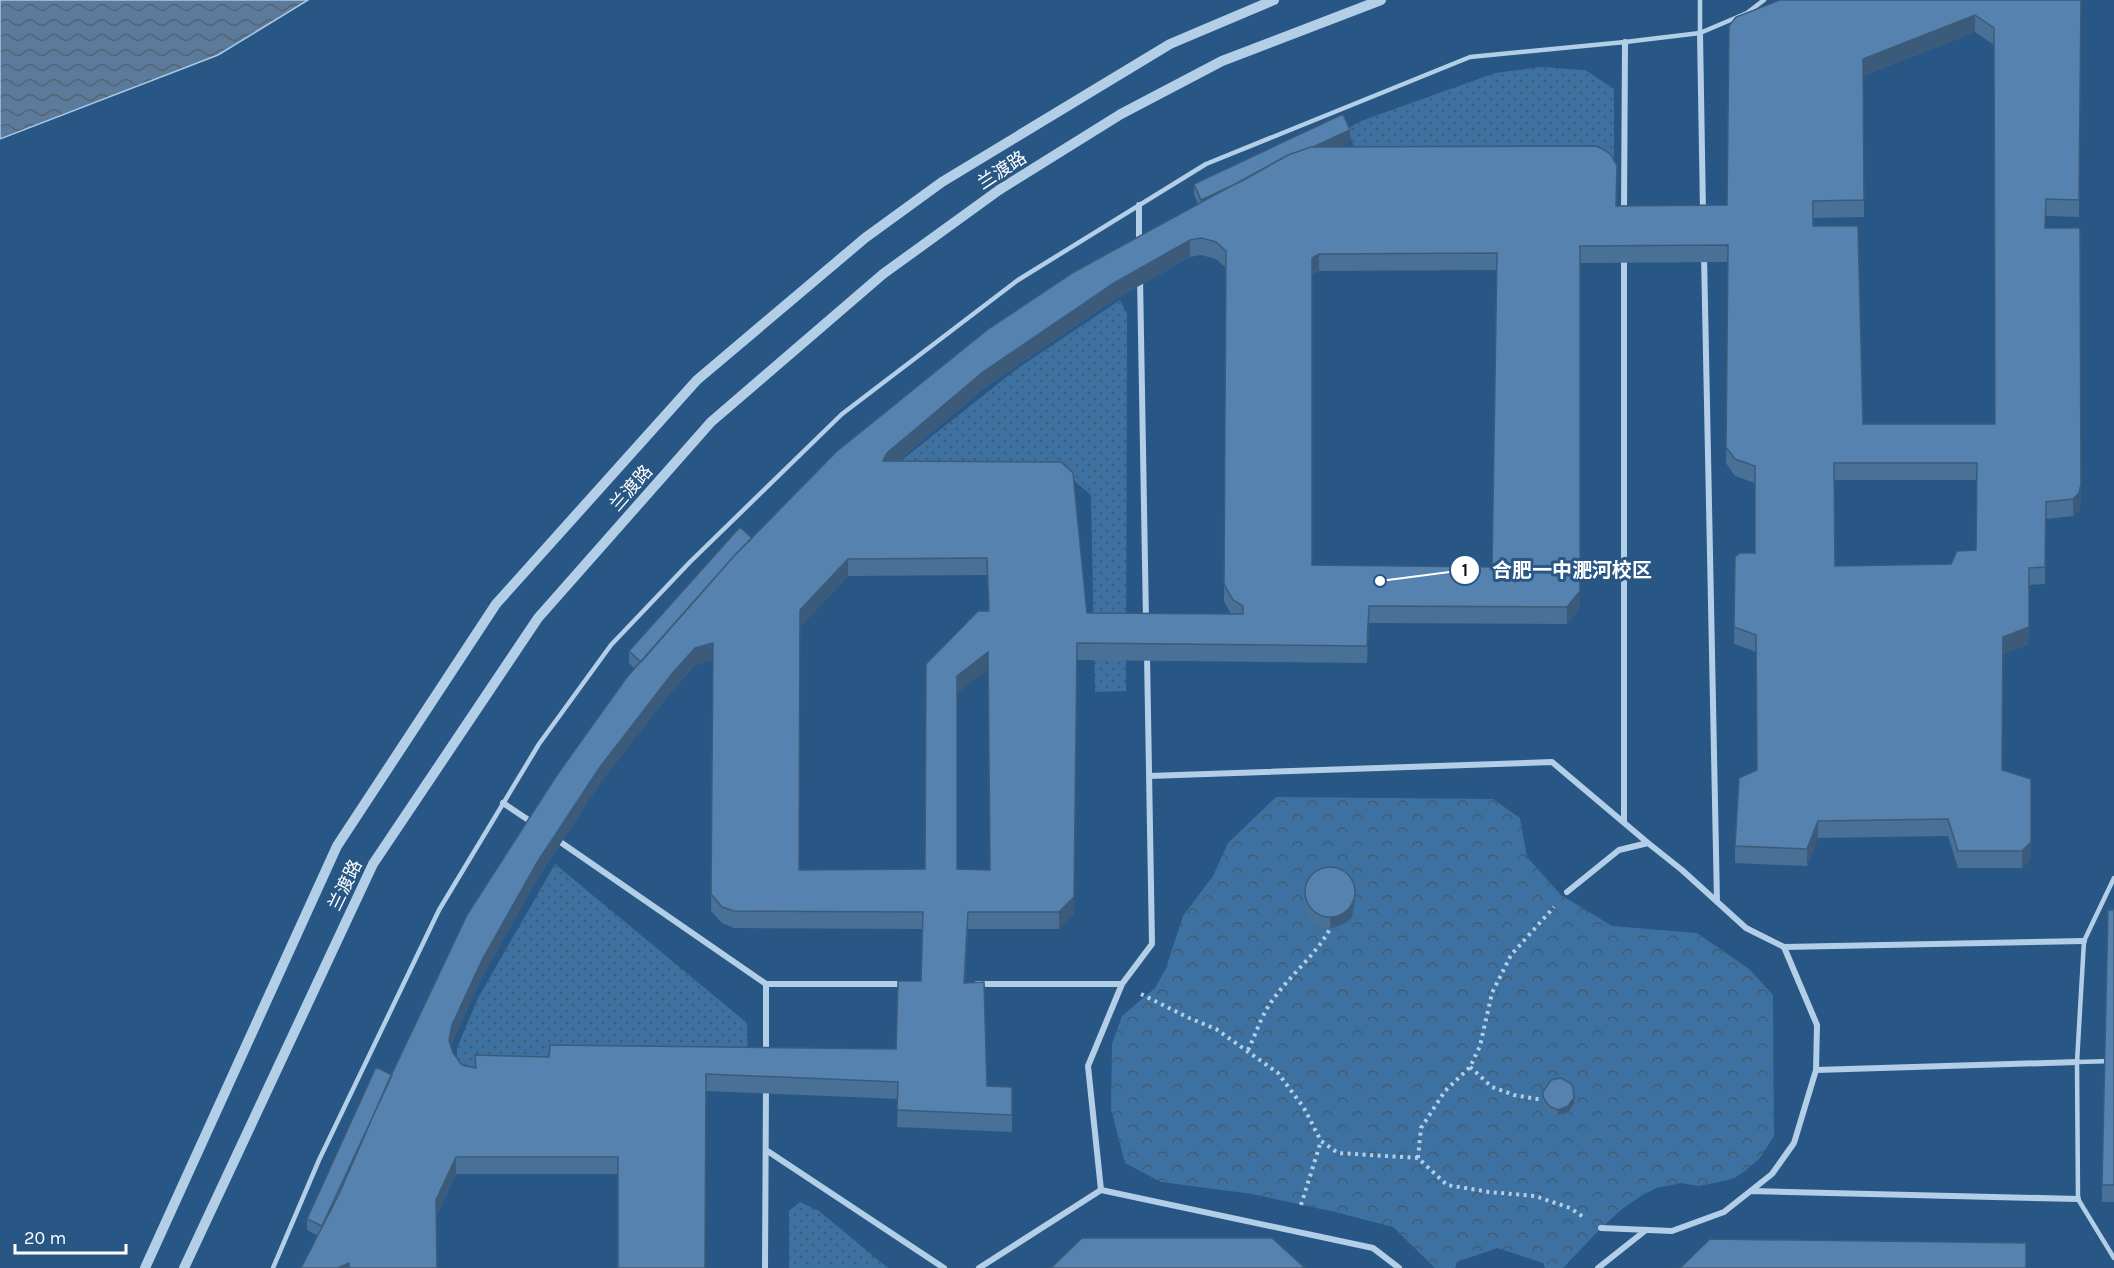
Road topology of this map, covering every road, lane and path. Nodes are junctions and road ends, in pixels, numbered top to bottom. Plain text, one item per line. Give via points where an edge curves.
1 (1274, 0) edge
2 (1381, 0) edge
3 (1700, 0) edge
4 (1764, 0) edge
5 (1700, 33) junction
6 (1624, 42) junction
7 (1139, 205) junction
8 (1624, 222) edge
9 (1704, 223) edge
10 (1624, 246) edge
11 (1704, 247) edge
12 (1140, 253) edge
13 (1140, 265) edge
14 (1147, 633) edge
15 (1147, 645) edge
16 (1149, 776) junction
17 (503, 803) junction
18 (1624, 822) junction
19 (542, 830) edge
20 (552, 836) edge
21 (1648, 843) junction
22 (2114, 878) edge
23 (1568, 892) joint
24 (1717, 902) junction
25 (1330, 929) edge
26 (2084, 941) junction
27 (1784, 947) junction
28 (766, 984) junction
29 (909, 984) edge
30 (968, 984) edge
31 (1122, 984) junction
32 (1248, 1050) junction
33 (2114, 1061) edge
34 (2077, 1062) junction
35 (766, 1067) edge
36 (1470, 1067) junction
37 (1816, 1070) junction
38 (766, 1079) edge
39 (1543, 1100) edge
40 (1321, 1141) junction
41 (766, 1150) junction
42 (1418, 1158) junction
43 (1101, 1190) junction
44 (1751, 1191) junction
45 (2078, 1199) junction
46 (1301, 1205) dead end
47 (1600, 1228) joint
48 (1646, 1229) junction
49 (2114, 1258) edge
50 (145, 1268) edge
51 (184, 1268) edge
52 (273, 1268) edge
53 (765, 1268) edge
54 (944, 1268) edge
55 (979, 1268) edge
56 (1399, 1268) edge
57 (1598, 1268) edge

1 - 50 street, 兰渡路 via 1170,44 942,182 866,237 697,380 496,604 337,846
2 - 51 street, 兰渡路 via 1222,61 1121,114 999,190 883,274 711,422 538,618 373,864
3 - 5 lane
4 - 5 lane via 1747,13
5 - 6 lane
5 - 9 street
6 - 7 lane via 1470,57 1206,164
6 - 8 street
7 - 12 street
7 - 17 lane via 1018,280 842,414 611,645 539,744
10 - 18 street
11 - 24 street
13 - 14 street
15 - 16 street
16 - 18 street via 1552,762
16 - 31 street via 1152,944
17 - 19 street
17 - 52 lane via 439,910 319,1160
18 - 21 street
20 - 28 street
21 - 23 street via 1619,850
21 - 24 street
22 - 26 lane
23 - 36 path via 1511,955 1492,993
24 - 27 street via 1746,928
25 - 32 path via 1268,1007
26 - 27 street
26 - 34 lane
27 - 37 street via 1817,1025
28 - 29 street
28 - 35 street
30 - 31 street
31 - 32 path via 1216,1029
31 - 43 street via 1088,1066
32 - 40 path via 1278,1073 1304,1108
33 - 34 lane
34 - 37 street
34 - 45 lane
36 - 39 path via 1492,1087
36 - 42 path via 1444,1091 1421,1128
37 - 44 street via 1794,1143 1772,1174
38 - 41 street
40 - 42 path via 1338,1153
40 - 46 path
41 - 53 street
41 - 54 street
42 - 47 path via 1447,1185 1535,1196 1570,1208
43 - 55 street
43 - 56 street via 1373,1248
44 - 45 street
44 - 48 street via 1724,1212 1672,1231
45 - 49 lane
47 - 48 street
48 - 57 street

